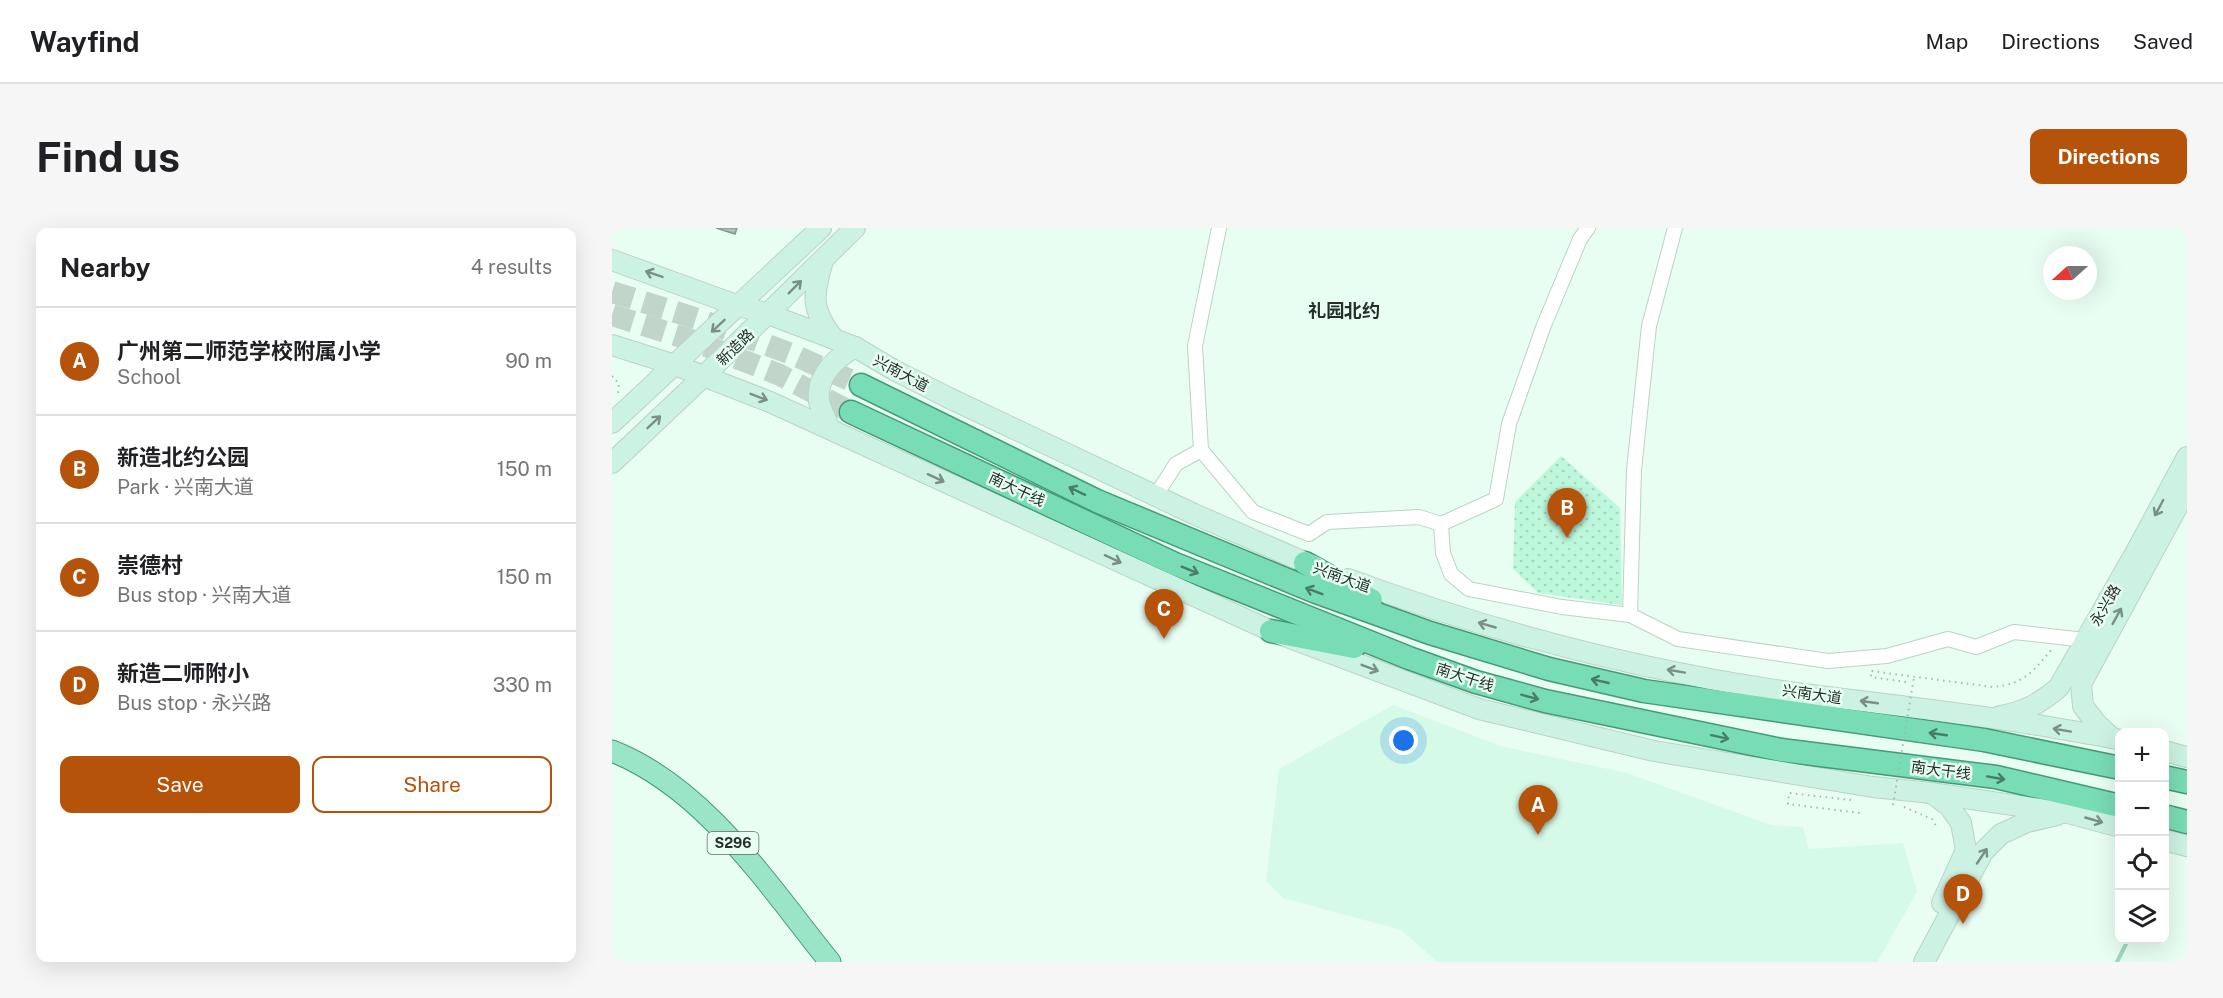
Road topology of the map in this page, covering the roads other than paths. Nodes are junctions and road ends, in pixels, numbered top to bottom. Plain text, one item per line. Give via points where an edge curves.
1 (821, 228) edge
2 (855, 228) edge
3 (1219, 228) edge
4 (1588, 228) edge
5 (1676, 228) edge
6 (824, 258) junction
7 (612, 260) edge
8 (739, 306) junction
9 (768, 314) junction
10 (834, 339) junction
11 (612, 345) edge
12 (855, 347) junction
13 (675, 365) junction
14 (704, 376) junction
15 (861, 386) tunnel mouth
16 (851, 412) tunnel mouth
17 (612, 423) edge
18 (829, 428) junction
19 (1200, 450) junction
20 (2187, 457) edge
21 (612, 463) edge
22 (2187, 489) edge
23 (1156, 495) junction
24 (1441, 524) junction
25 (1305, 563) junction
26 (1630, 615) junction
27 (1271, 631) junction
28 (1430, 633) junction
29 (2093, 643) junction
30 (1409, 658) junction
31 (1993, 718) junction
32 (2115, 738) edge
33 (2115, 739) edge
34 (612, 751) edge
35 (2169, 753) edge
36 (2187, 757) edge
37 (2115, 767) edge
38 (2169, 778) edge
39 (2187, 782) edge
40 (1930, 793) junction
41 (2115, 805) edge
42 (2068, 813) junction
43 (2169, 817) edge
44 (2187, 822) edge
45 (2115, 826) edge
46 (2169, 841) edge
47 (2187, 846) edge
48 (830, 962) edge
49 (1911, 962) edge
50 (1924, 962) edge

1 - 8 main road, 新造路
2 - 6 main road, 新造路
3 - 19 street via 1195,346
4 - 24 street via 1544,325 1509,424 1496,499
5 - 26 street via 1649,326 1634,470
9 -> 6 main road, 新造路
6 - 10 main road via 815,290 824,326
8 -> 7 main road, 兴南大道
8 - 9 main road, 兴南大道
8 -> 13 main road, 新造路
9 - 10 main road, 兴南大道
9 - 14 main road, 新造路
10 - 12 main road, 兴南大道
11 - 13 main road
12 - 18 main road via 838,357 822,381 819,398
12 - 23 main road, 兴南大道 via 947,397
13 - 14 main road
13 - 17 main road, 新造路
14 -> 18 main road
21 -> 14 main road, 新造路
28 -> 15 highway, 南大干线 via 1316,592 1097,501
16 -> 30 highway, 南大干线 via 1175,564
18 -> 27 main road
19 - 23 street via 1176,464
19 - 24 street via 1253,512 1309,534 1327,522 1419,518
20 -> 29 main road, 永兴路
29 -> 22 main road, 永兴路
23 - 25 main road, 兴南大道
24 - 26 street via 1443,553 1451,574 1469,589
25 - 28 highway
31 -> 25 main road, 兴南大道 via 1768,688 1657,668 1422,606
26 - 29 street via 1678,639 1828,661 1887,656 1948,639 1976,647 2014,632
27 - 30 highway
27 -> 40 main road via 1491,712 1654,751
37 -> 28 highway, 南大干线 via 1984,740 1644,691 1549,669
29 - 31 main road, 永兴路 via 2059,687 2042,702 2019,713
29 - 32 main road, 永兴路 via 2081,684 2083,706
30 -> 41 highway, 南大干线 via 1545,701 1781,750 1996,777
33 -> 31 main road, 兴南大道
34 - 48 main road, S296 via 663,778 699,808
35 - 36 main road
38 - 39 highway
40 - 42 main road
40 - 49 main road via 1949,806 1961,824 1966,850
42 -> 45 main road
50 -> 42 main road via 1983,852 2001,834 2027,822
43 - 44 highway
46 - 47 main road

